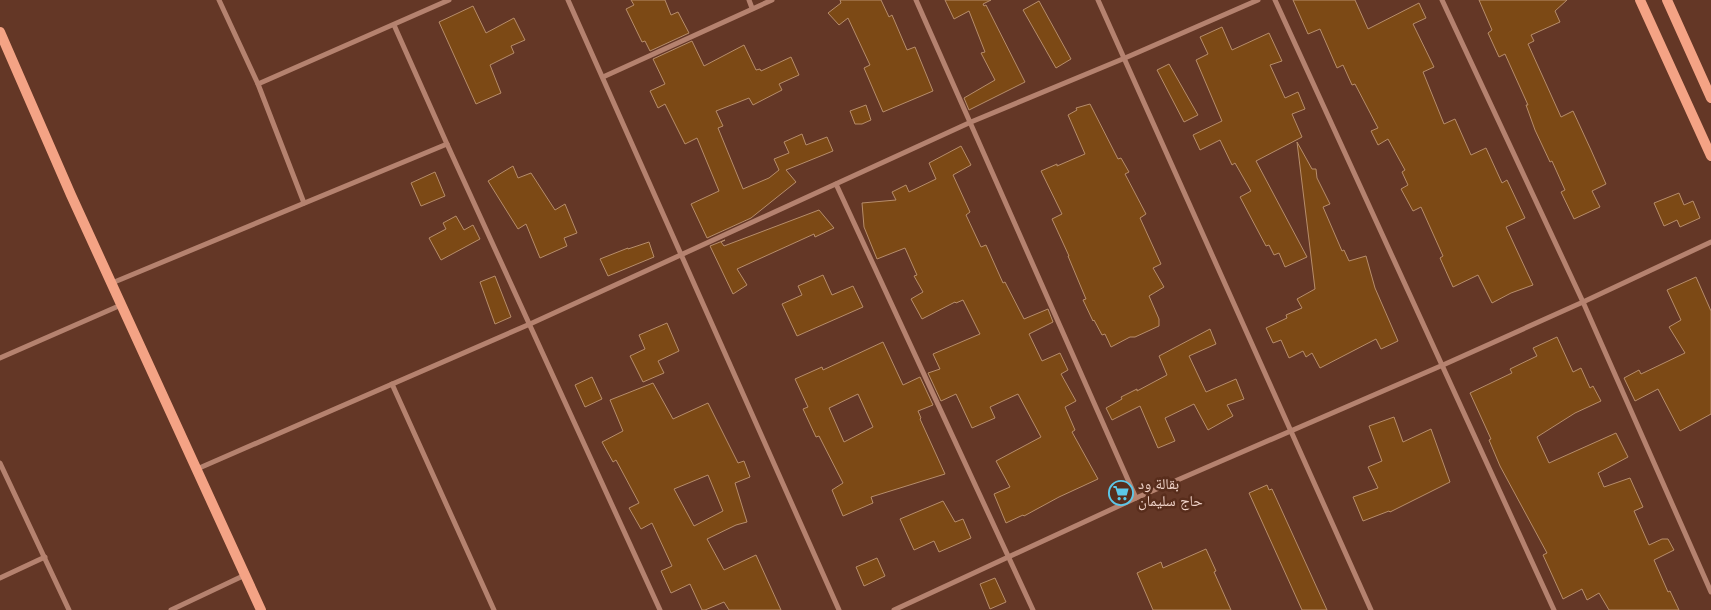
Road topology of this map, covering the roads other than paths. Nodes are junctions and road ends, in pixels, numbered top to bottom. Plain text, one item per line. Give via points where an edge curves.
1 (219, 0) edge
2 (449, 0) edge
3 (568, 0) edge
4 (749, 0) edge
5 (772, 0) edge
6 (916, 0) edge
7 (1098, 0) edge
8 (1258, 0) edge
9 (1275, 0) edge
10 (1442, 0) edge
11 (1642, 0) edge
12 (1668, 0) edge
13 (752, 8) junction
14 (394, 25) junction
15 (0, 32) edge
16 (1125, 58) junction
17 (603, 77) junction
18 (258, 84) junction
19 (1711, 98) edge
20 (971, 122) junction
21 (447, 144) junction
22 (1711, 156) edge
23 (836, 184) junction
24 (304, 203) junction
25 (1711, 242) edge
26 (682, 254) junction
27 (112, 283) junction
28 (1583, 302) junction
29 (121, 305) junction
30 (530, 324) junction
31 (0, 358) edge
32 (1443, 365) junction
33 (392, 384) junction
34 (1290, 432) junction
35 (0, 463) edge
36 (197, 469) junction
37 (1136, 498) junction
38 (45, 557) junction
39 (1009, 557) junction
40 (245, 575) junction
41 (0, 578) edge
42 (1711, 592) edge
43 (70, 610) edge
44 (171, 610) edge
45 (261, 610) edge
46 (494, 610) edge
47 (660, 610) edge
48 (839, 610) edge
49 (894, 610) edge
50 (1033, 610) edge
51 (1371, 610) edge
52 (1554, 610) edge

1 - 18 street
2 - 14 street
3 - 17 street
4 - 13 street
5 - 13 street
6 - 20 street
7 - 16 street
8 - 16 street
9 - 32 street
10 - 28 street
11 - 22 street
12 - 19 street
13 - 17 street
14 - 18 street
14 - 21 street
15 - 27 street
16 - 20 street
16 - 34 street
17 - 26 street
18 - 24 street
20 - 23 street
20 - 37 street
21 - 24 street
21 - 30 street
23 - 26 street
23 - 39 street
24 - 27 street
25 - 28 street
26 - 30 street
26 - 48 street
27 - 29 street
28 - 32 street
28 - 42 street
29 - 31 street
29 - 36 street
30 - 33 street
30 - 47 street
32 - 34 street
32 - 52 street
33 - 36 street
33 - 46 street
34 - 37 street
34 - 51 street
35 - 38 street
36 - 40 street
37 - 39 street
38 - 41 street
38 - 43 street
39 - 49 street
39 - 50 street
40 - 44 street
40 - 45 street

